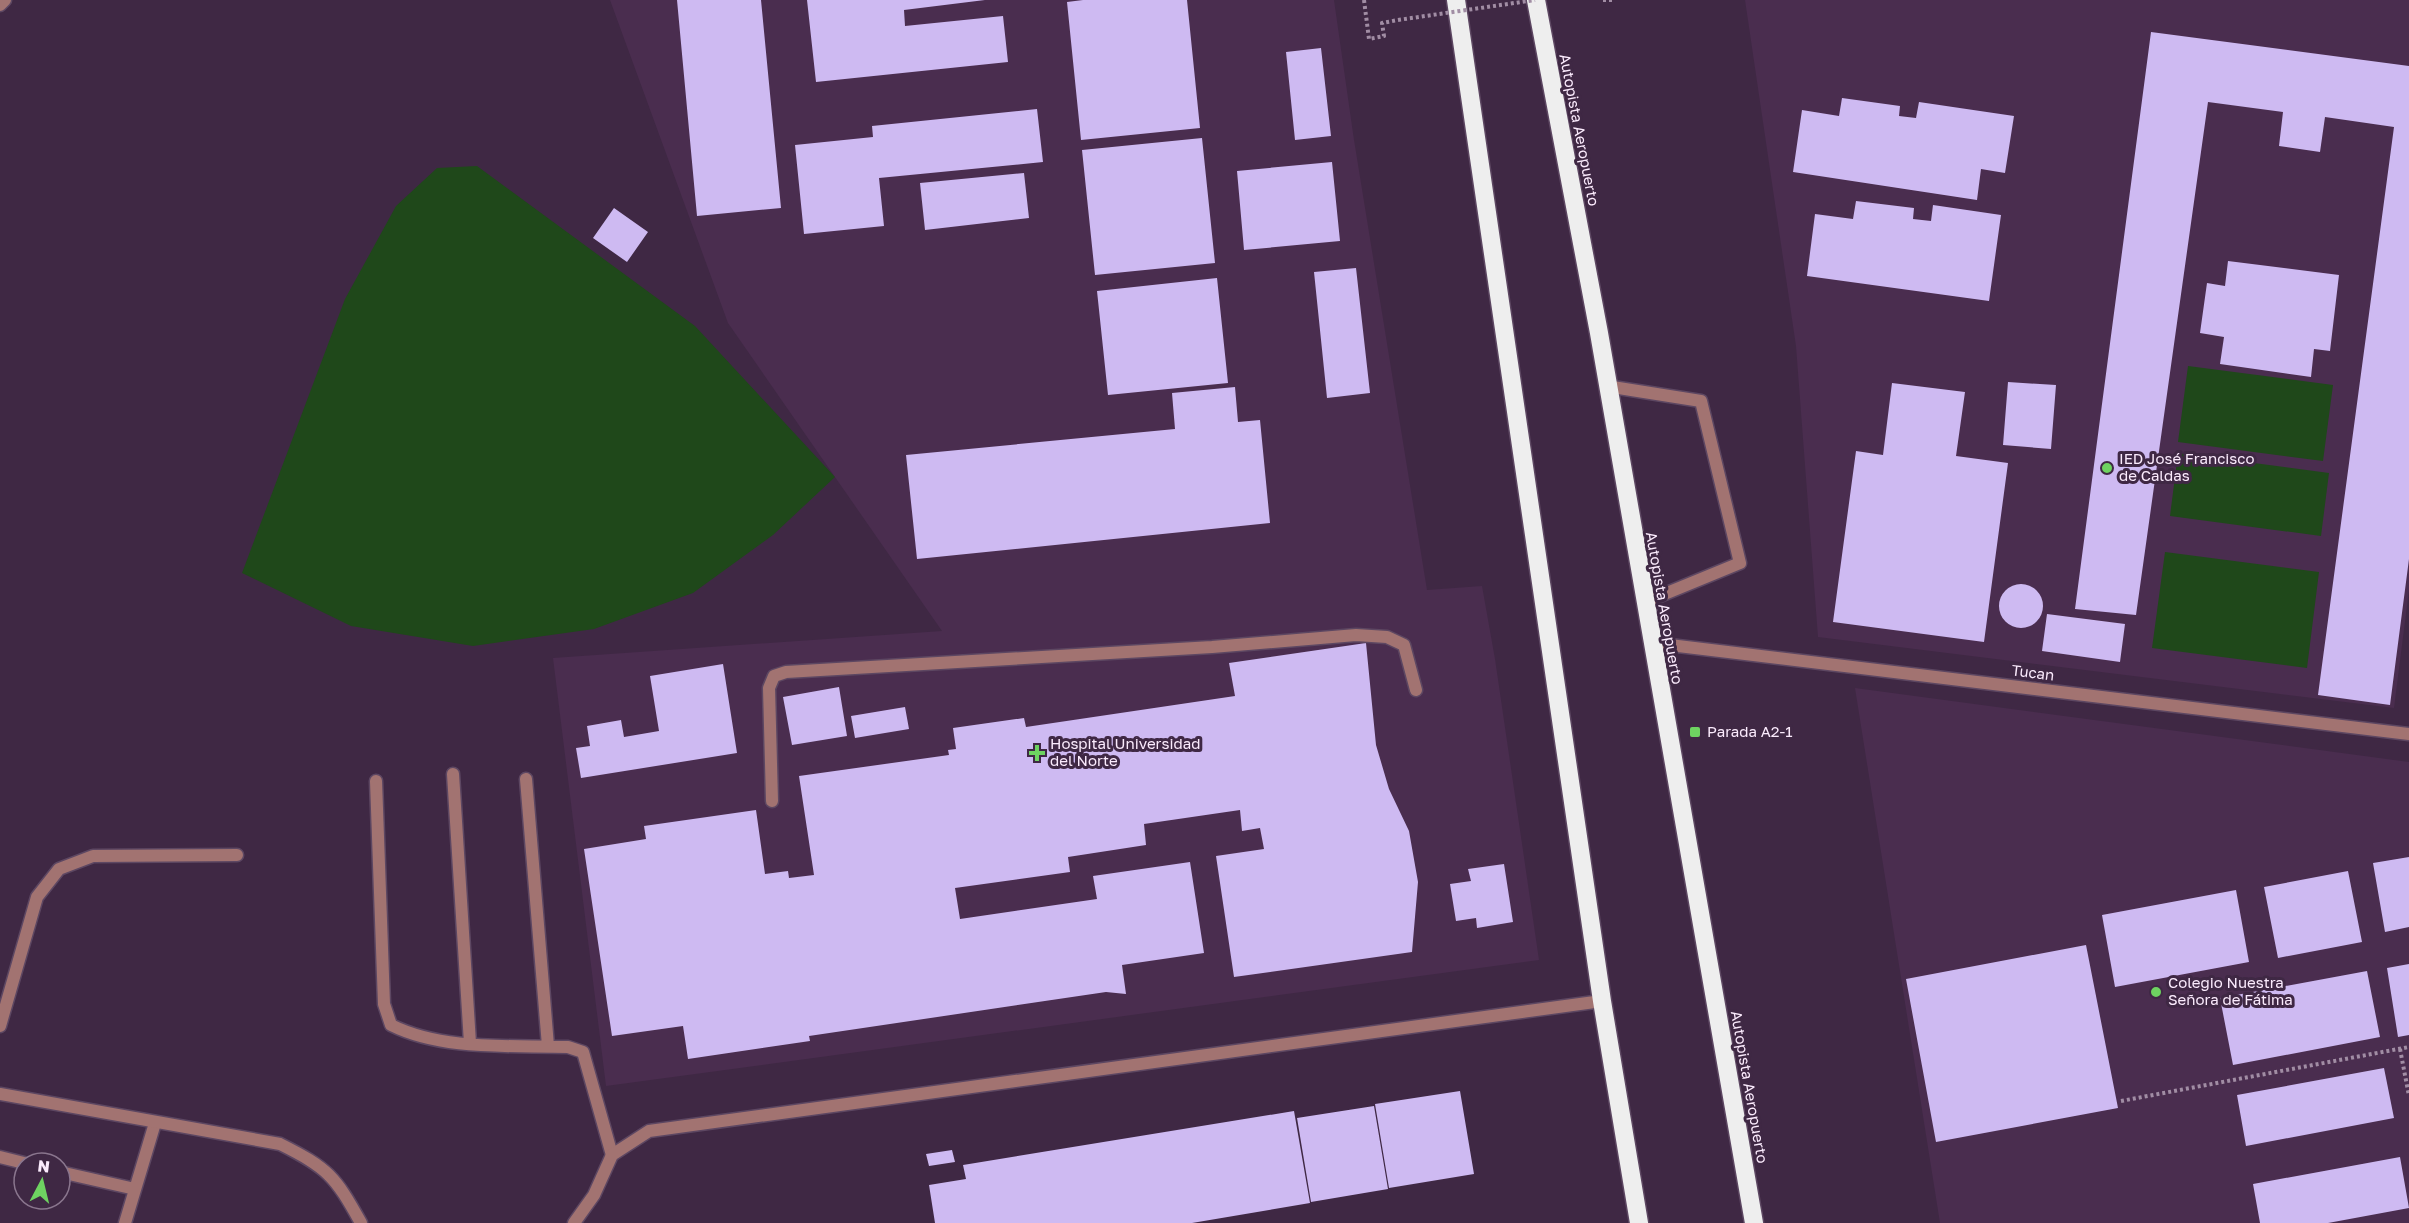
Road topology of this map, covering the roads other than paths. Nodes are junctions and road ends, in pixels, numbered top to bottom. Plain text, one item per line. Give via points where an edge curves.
1 (5, 0) edge
2 (1456, 0) edge
3 (1536, 0) edge
4 (0, 4) edge
5 (1606, 386) junction
6 (1645, 602) junction
7 (1653, 643) junction
8 (1416, 690) dead end
9 (2409, 735) edge
10 (453, 774) dead end
11 (526, 779) dead end
12 (376, 781) dead end
13 (772, 801) dead end
14 (237, 855) dead end
15 (1602, 1002) junction
16 (0, 1026) edge
17 (470, 1043) junction
18 (548, 1046) junction
19 (0, 1094) edge
20 (155, 1123) junction
21 (612, 1155) junction
22 (72, 1175) edge
23 (135, 1189) junction
24 (125, 1223) edge
25 (361, 1223) edge
26 (574, 1223) edge
27 (1640, 1223) edge
28 (1754, 1223) edge

1 - 4 street
2 - 15 highway
3 - 5 highway, Autopista Aeropuerto
5 - 6 highway, Autopista Aeropuerto
5 - 6 street via 1701,401 1740,563
6 - 7 highway, Autopista Aeropuerto
7 - 9 street, Tucan
7 - 28 highway, Autopista Aeropuerto
8 - 13 street via 1404,645 1387,637 1356,634 1212,647 786,672 774,675 769,688
10 - 17 street
11 - 18 street
12 - 17 street via 384,1004 391,1025 413,1036
14 - 16 street via 93,856 59,868 38,897
15 - 21 street via 649,1131
15 - 27 highway
17 - 18 street
18 - 21 street via 583,1052
19 - 20 street
20 - 23 street
20 - 25 street via 280,1144 313,1160 339,1183
21 - 26 street via 594,1195
22 - 23 street
23 - 24 street

